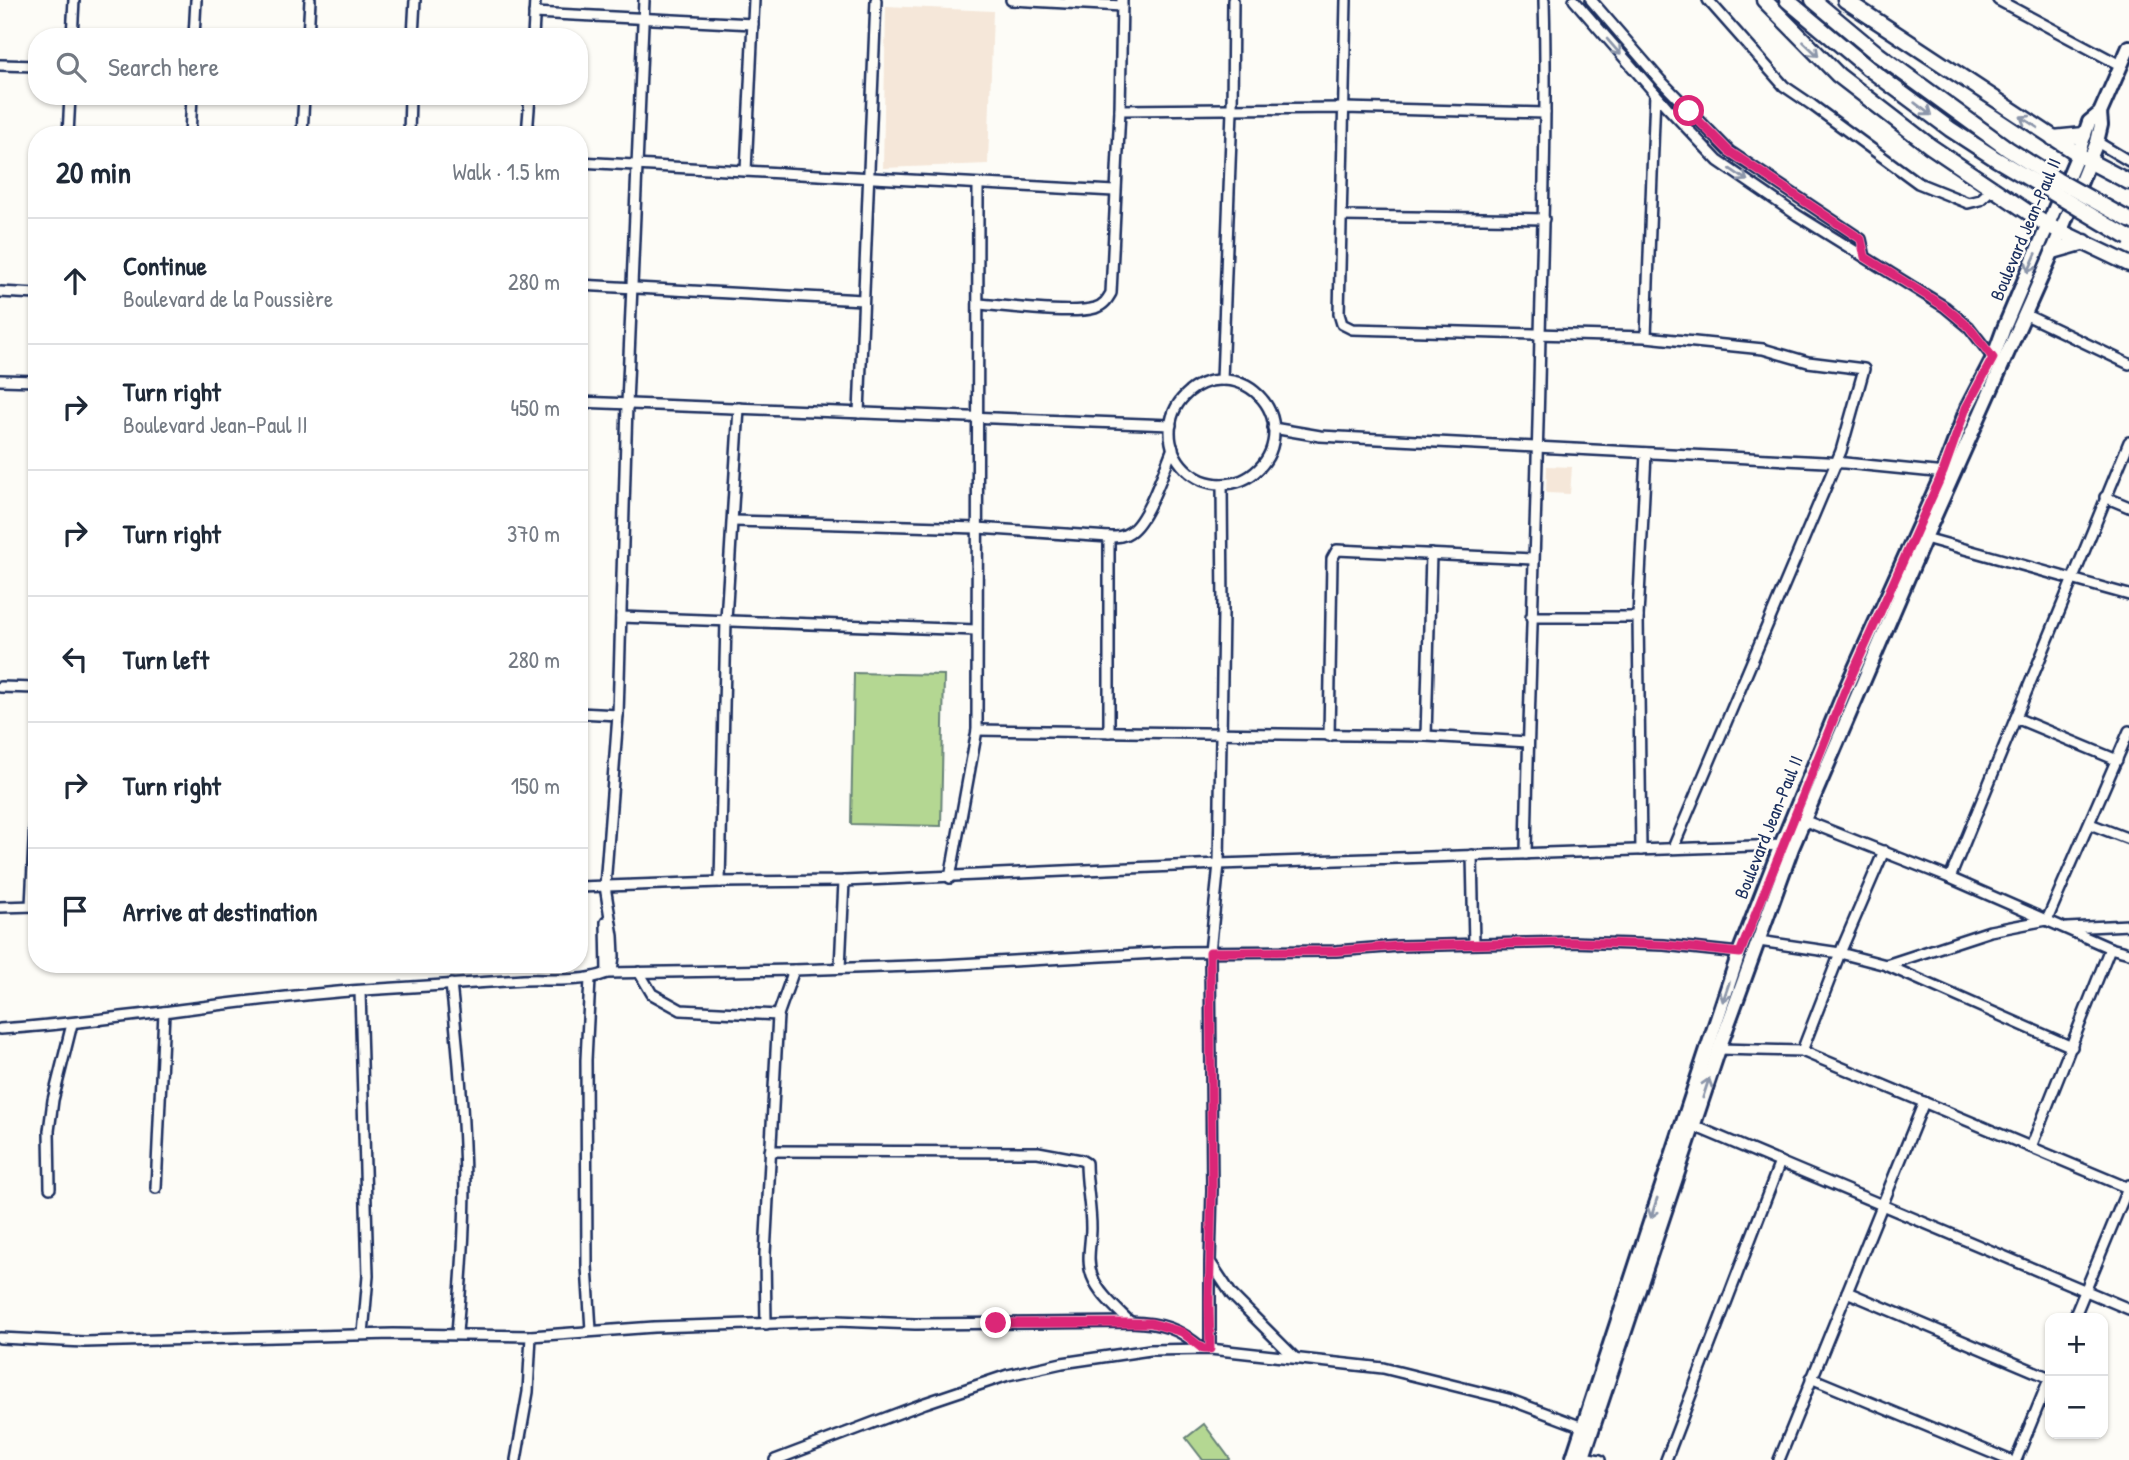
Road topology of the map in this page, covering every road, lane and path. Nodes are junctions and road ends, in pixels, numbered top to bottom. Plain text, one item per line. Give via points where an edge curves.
1 (74, 0) edge
2 (196, 0) edge
3 (310, 0) edge
4 (415, 0) edge
5 (535, 0) edge
6 (644, 0) edge
7 (754, 0) edge
8 (876, 0) edge
9 (1011, 0) edge
10 (1233, 0) edge
11 (1346, 0) edge
12 (1544, 0) edge
13 (1574, 0) edge
14 (1591, 0) edge
15 (1708, 0) edge
16 (1764, 0) edge
17 (1787, 0) edge
18 (1813, 0) edge
19 (1845, 0) edge
20 (1998, 0) edge
21 (1122, 3) edge
22 (534, 13) junction
23 (643, 19) junction
24 (753, 24) junction
25 (72, 28) edge
26 (194, 28) edge
27 (308, 28) edge
28 (413, 28) edge
29 (533, 28) edge
30 (2129, 47) edge
31 (0, 65) edge
32 (2120, 65) junction
33 (28, 66) edge
34 (1655, 93) junction
35 (70, 105) edge
36 (191, 105) edge
37 (304, 105) edge
38 (410, 105) edge
39 (529, 105) edge
40 (1344, 108) junction
41 (1120, 110) junction
42 (1232, 110) junction
43 (1545, 113) junction
44 (68, 126) edge
45 (190, 126) edge
46 (302, 126) edge
47 (409, 126) edge
48 (528, 126) edge
49 (2053, 138) junction
50 (2090, 139) junction
51 (2084, 157) junction
52 (2129, 161) edge
53 (588, 162) edge
54 (638, 165) junction
55 (746, 171) junction
56 (867, 177) junction
57 (2129, 182) edge
58 (978, 184) junction
59 (1993, 188) junction
60 (1114, 191) junction
61 (1342, 216) junction
62 (1544, 219) junction
63 (2129, 220) edge
64 (2054, 228) junction
65 (2129, 238) edge
66 (2085, 242) junction
67 (2053, 251) junction
68 (1865, 257) junction
69 (2129, 264) edge
70 (588, 285) edge
71 (633, 287) junction
72 (0, 292) edge
73 (28, 294) edge
74 (863, 300) junction
75 (979, 304) junction
76 (2024, 314) junction
77 (1540, 335) junction
78 (1646, 337) junction
79 (1993, 358) junction
80 (2129, 364) edge
81 (0, 380) edge
82 (1222, 380) junction
83 (28, 381) edge
84 (588, 402) edge
85 (627, 404) junction
86 (739, 408) junction
87 (859, 413) junction
88 (978, 418) junction
89 (1171, 425) junction
90 (1273, 428) junction
91 (2129, 442) edge
92 (1539, 447) junction
93 (1173, 448) junction
94 (1646, 453) junction
95 (1836, 463) junction
96 (1948, 474) junction
97 (1222, 484) junction
98 (2105, 497) junction
99 (2129, 507) edge
100 (733, 521) junction
101 (977, 528) junction
102 (1109, 537) junction
103 (1925, 538) junction
104 (1431, 554) junction
105 (1533, 559) junction
106 (2073, 579) junction
107 (2129, 595) edge
108 (621, 617) junction
109 (1531, 617) junction
110 (1638, 617) junction
111 (726, 620) junction
112 (976, 630) junction
113 (0, 687) edge
114 (28, 688) edge
115 (588, 713) edge
116 (618, 715) junction
117 (2016, 718) junction
118 (977, 730) junction
119 (2129, 731) edge
120 (1109, 732) junction
121 (1221, 734) junction
122 (1329, 736) junction
123 (1426, 736) junction
124 (1528, 742) junction
125 (2117, 760) junction
126 (1803, 820) junction
127 (2090, 824) junction
128 (2129, 839) edge
129 (1787, 846) junction
130 (1673, 848) junction
131 (1641, 850) junction
132 (1884, 851) junction
133 (1525, 853) junction
134 (1472, 855) junction
135 (1219, 864) junction
136 (950, 878) junction
137 (1950, 878) junction
138 (844, 881) junction
139 (720, 882) junction
140 (605, 886) junction
141 (588, 887) edge
142 (28, 906) edge
143 (0, 907) edge
144 (2047, 920) junction
145 (2129, 925) edge
146 (2066, 928) junction
147 (1759, 941) junction
148 (1474, 944) junction
149 (2110, 948) junction
150 (1210, 952) junction
151 (1740, 953) junction
152 (1840, 953) junction
153 (2129, 953) edge
154 (1886, 965) junction
155 (840, 968) junction
156 (794, 970) junction
157 (609, 972) junction
158 (639, 972) junction
159 (590, 979) junction
160 (451, 984) junction
161 (360, 991) junction
162 (164, 1012) junction
163 (778, 1014) junction
164 (72, 1024) junction
165 (0, 1029) edge
166 (2072, 1047) junction
167 (1719, 1049) junction
168 (1802, 1051) junction
169 (1924, 1102) junction
170 (1693, 1126) junction
171 (2031, 1147) junction
172 (771, 1151) junction
173 (1780, 1162) junction
174 (2128, 1187) edge
175 (50, 1188) dead end
176 (156, 1188) dead end
177 (1882, 1205) junction
178 (1210, 1262) junction
179 (2086, 1290) junction
180 (1846, 1292) junction
181 (2129, 1309) edge
182 (2076, 1313) edge
183 (1130, 1322) junction
184 (766, 1324) junction
185 (591, 1330) junction
186 (363, 1334) junction
187 (457, 1334) junction
188 (531, 1336) junction
189 (0, 1338) edge
190 (1206, 1349) junction
191 (1294, 1357) junction
192 (2048, 1376) edge
193 (1811, 1378) junction
194 (2045, 1389) edge
195 (1588, 1428) junction
196 (1579, 1459) edge
197 (516, 1460) edge
198 (775, 1460) edge
199 (1600, 1460) edge
200 (1665, 1460) edge
201 (1779, 1460) edge
202 (2009, 1460) edge
203 (2016, 1460) edge

1 - 25 street
2 - 26 street
3 - 27 street
4 - 28 street
5 - 22 street
6 - 23 street
7 - 24 street
8 - 56 street
9 - 21 street
10 - 42 street
11 - 40 street
12 - 43 street
13 -> 34 street
14 - 68 street via 1729,151 1861,239
15 - 59 street via 1784,86 1899,171 1968,204
16 -> 59 main road via 1838,75
17 -> 65 main road, bridge via 1950,129
18 - 63 main road, bridge via 1879,55 2008,149
49 -> 19 main road
20 - 32 street
21 - 41 street
22 - 23 street
22 - 29 street
23 - 24 street
23 - 54 street
24 - 55 street
30 - 32 main road, Boulevard Jean-Paul II
31 - 33 street
32 - 50 main road, Boulevard Jean-Paul II via 2100,113 2090,122
34 -> 68 street via 1718,160
34 - 78 street
35 - 44 street
36 - 45 street
37 - 46 street
38 - 47 street
39 - 48 street
40 - 42 street
40 - 43 street
40 - 61 street
41 - 42 street
41 - 60 street
42 - 82 street
43 - 62 street
49 - 50 main road
49 - 51 main road
50 - 51 main road, Boulevard Jean-Paul II
50 - 52 street
51 - 57 main road
51 - 64 main road, Boulevard Jean-Paul II
53 - 54 street
54 - 55 street
54 - 71 street
55 - 56 street
56 - 58 street
56 - 74 street
58 - 60 street
58 - 75 street
59 - 64 main road
60 - 75 street via 1111,293 1106,302 1079,310
61 - 62 street
61 - 77 street via 1342,324 1352,329
62 - 77 street
64 - 66 main road
64 - 67 main road, Boulevard Jean-Paul II
64 -> 79 main road, Boulevard Jean-Paul II
66 - 67 main road
66 - 69 main road
67 - 76 main road, Boulevard Jean-Paul II
68 - 79 street via 1945,307 1969,327
70 - 71 street
71 - 74 street
71 - 85 street
72 - 73 street
74 - 87 street
75 - 88 street
76 - 80 street
76 - 96 main road, Boulevard Jean-Paul II
77 - 78 street
77 - 92 street
78 - 95 street via 1763,349 1808,362 1864,369
79 - 96 main road, Boulevard Jean-Paul II via 1966,408
81 - 83 street
82 - 89 street via 1183,398
82 - 90 street via 1257,394 1270,412
84 - 85 street
85 - 86 street
85 - 108 street
86 - 87 street
86 - 100 street
87 - 88 street
88 - 89 street
88 - 101 street
89 - 93 street
90 - 92 street via 1320,436
90 - 97 street via 1266,460 1254,473
91 - 98 street
92 - 94 street
92 - 105 street
93 - 97 street via 1191,474
93 - 102 street via 1133,531
94 - 95 street
94 - 110 street
95 - 96 street
95 - 130 street
96 - 103 main road, Boulevard Jean-Paul II
96 - 129 main road, Boulevard Jean-Paul II via 1846,688
97 - 121 street
98 - 99 street
98 - 106 street
100 - 101 street
100 - 111 street
101 - 102 street
101 - 112 street
102 - 120 street
103 - 106 street
103 - 126 main road, Boulevard Jean-Paul II
104 - 105 street
104 - 122 street via 1334,552
104 - 123 street
105 - 109 street
106 - 107 street
106 - 117 street
108 - 111 street
108 - 116 street
109 - 110 street
109 - 124 street
110 - 131 street
111 - 112 street
111 - 139 street
112 - 118 street
113 - 114 street
115 - 116 street
116 - 140 street
117 - 125 street
117 - 137 street
118 - 120 street
118 - 136 street
119 - 125 street
120 - 121 street
121 - 122 street
121 - 135 street
122 - 123 street
123 - 124 street
124 - 133 street
125 - 127 street
126 - 129 main road, Boulevard Jean-Paul II
126 - 132 street
127 - 128 street
127 - 144 street
129 - 130 street
129 - 147 main road, Boulevard Jean-Paul II
129 - 151 main road, Boulevard Jean-Paul II
130 - 131 street
131 - 133 street
132 - 137 street
132 - 152 street
133 - 134 street
134 - 135 street
134 - 148 street
135 - 136 street
135 - 150 street
136 - 138 street
137 - 144 street
138 - 139 street
138 - 155 street
139 - 140 street
140 - 141 street
140 - 157 street via 614,956
142 - 143 street
144 - 146 street
144 - 154 street via 1990,931
145 - 146 street
146 - 149 street
147 - 152 street
147 - 167 main road, Boulevard Jean-Paul II
148 - 150 street
148 - 151 street via 1616,943
149 - 153 street
149 - 166 street
150 - 155 street
150 - 178 street
151 -> 195 main road, Boulevard Jean-Paul II
152 - 154 street
152 - 168 street
154 - 166 street
155 - 156 street
156 - 158 street
156 - 163 street
157 - 158 street
157 - 159 street
158 - 163 street via 652,994 681,1010
159 - 160 street
159 - 185 street via 586,1060
160 - 161 street
160 - 187 street via 464,1148
161 - 162 street
161 - 186 street via 368,1276
162 - 164 street
162 - 176 street
163 - 172 street
164 - 165 street
164 - 175 street via 53,1100
166 - 171 street
167 - 168 street
170 -> 167 main road, Boulevard Jean-Paul II
168 - 169 street
169 - 171 street
169 - 177 street
170 - 173 street
170 - 195 main road, Boulevard Jean-Paul II
171 - 174 street
172 - 183 street via 1038,1152 1081,1160 1086,1163 1092,1276
172 - 184 street
173 - 177 street
173 - 200 street
174 - 179 street
177 - 179 street
177 - 180 street
178 - 190 street
178 - 191 street via 1232,1295
179 - 181 street
179 - 182 street
180 - 192 street
180 - 193 street
183 - 184 street
183 - 190 street via 1182,1332
184 - 185 street
185 - 188 street
186 - 187 street
186 - 189 street via 85,1342
187 - 188 street
188 - 197 street via 528,1392
190 - 191 street
190 - 198 street via 1150,1350 1008,1375
191 - 195 street via 1426,1377 1508,1399
193 - 201 street
193 - 202 street
194 - 203 street
195 - 196 main road, Boulevard Jean-Paul II
196 - 199 street

